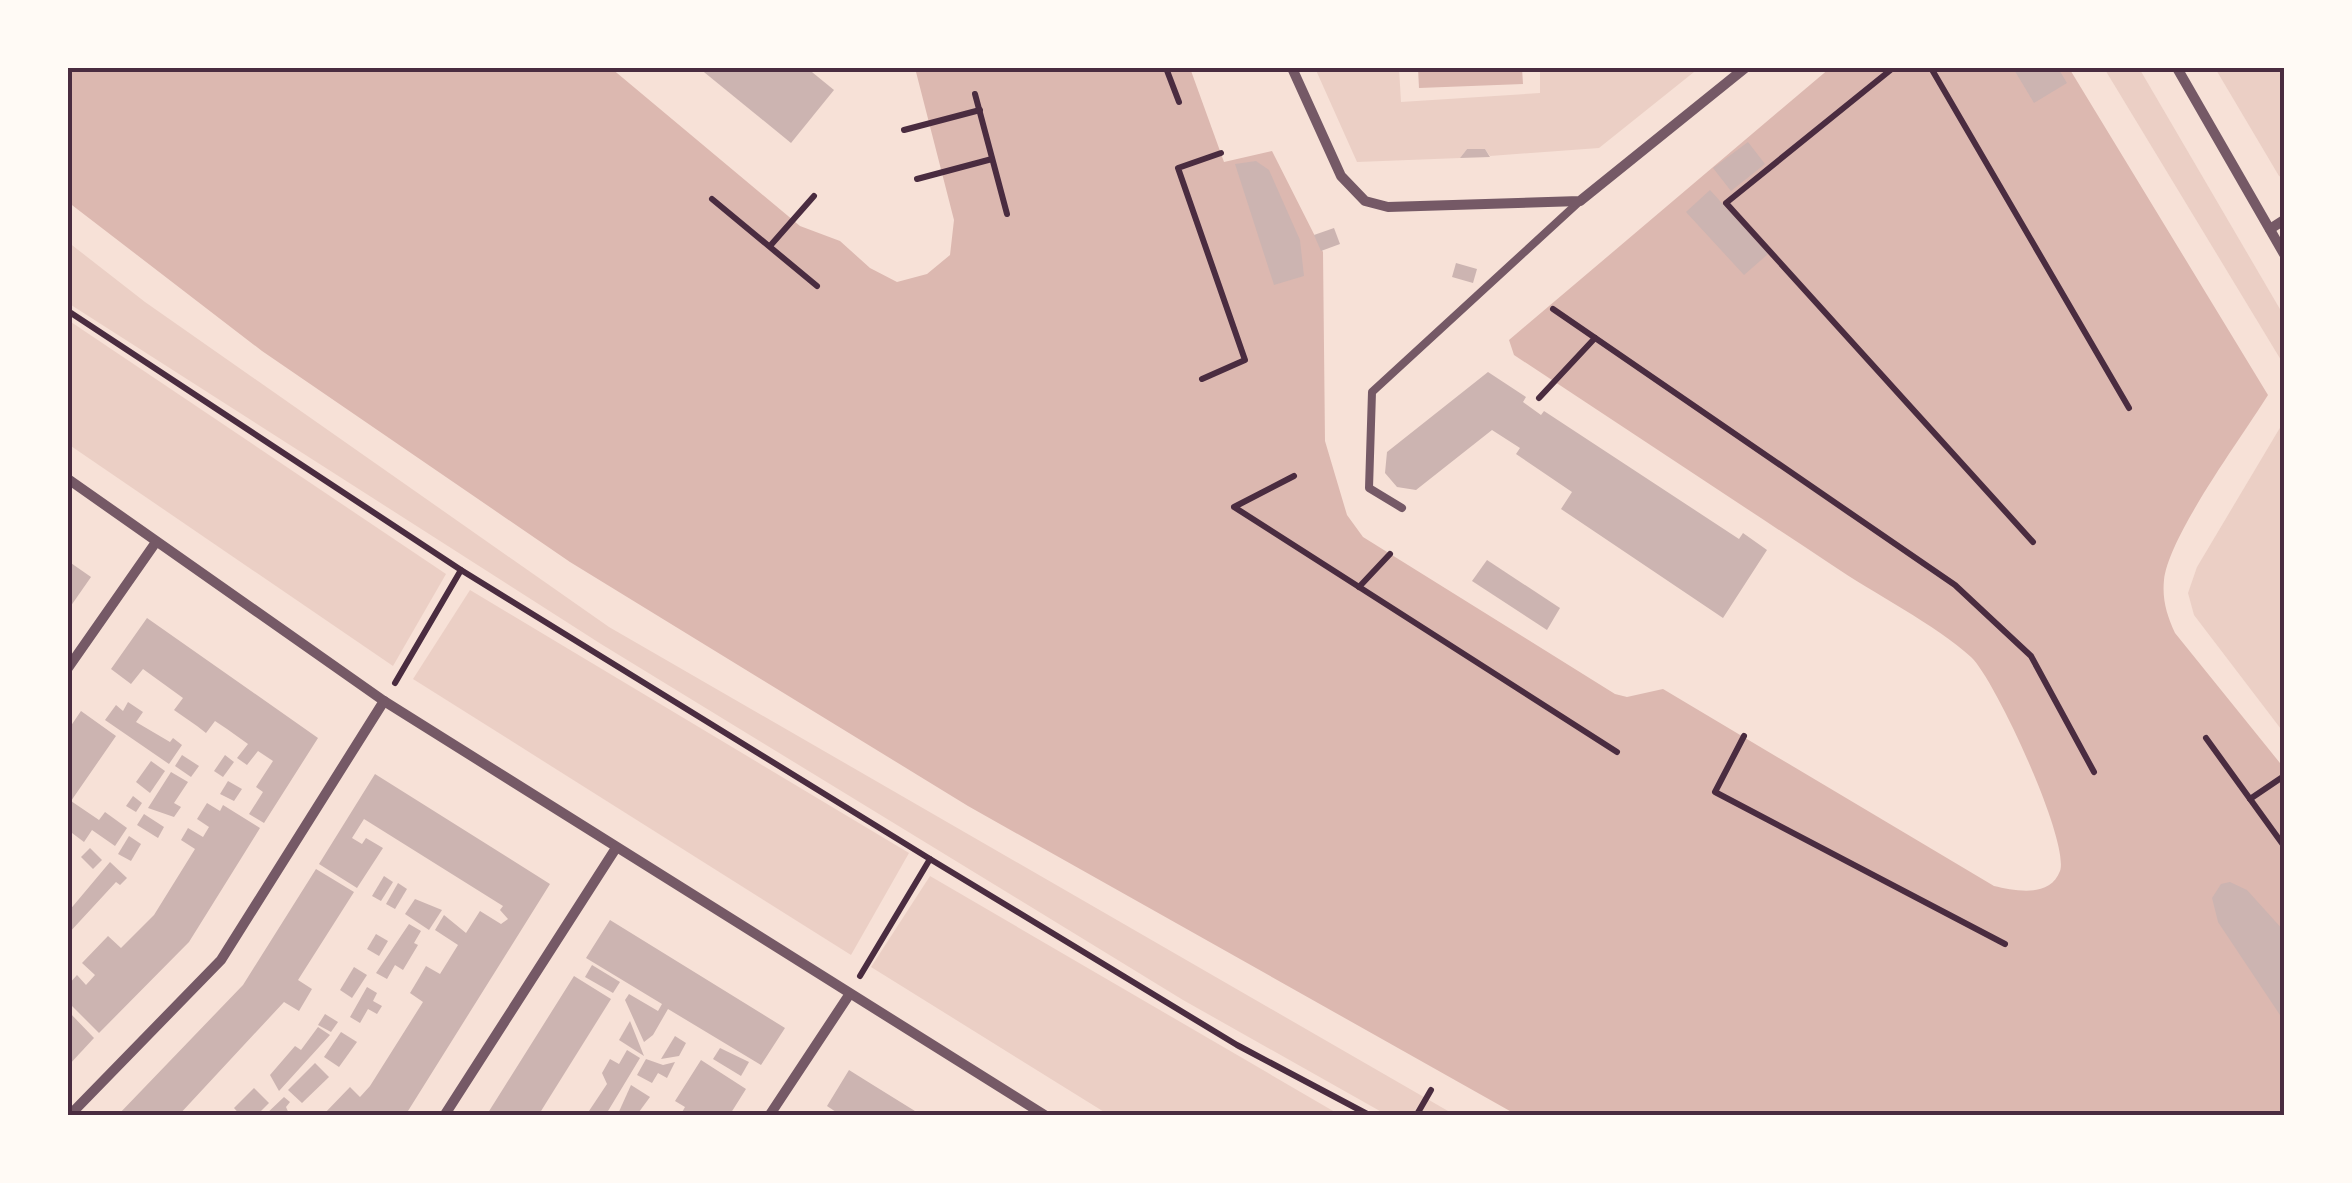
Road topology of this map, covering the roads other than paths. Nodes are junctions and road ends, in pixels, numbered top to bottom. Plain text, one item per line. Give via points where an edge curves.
1 (1292, 68) edge
2 (1745, 68) edge
3 (2177, 68) edge
4 (1580, 201) junction
5 (2284, 220) edge
6 (2270, 229) junction
7 (2284, 254) edge
8 (68, 478) edge
9 (1402, 508) dead end
10 (156, 542) junction
11 (68, 668) edge
12 (384, 701) junction
13 (616, 848) junction
14 (849, 995) junction
15 (68, 1116) edge
16 (444, 1116) edge
17 (769, 1116) edge
18 (1046, 1116) edge

1 - 4 street via 1341,176 1365,201 1388,207
2 - 4 street
3 - 6 street
4 - 9 lane via 1372,392 1369,488
5 - 6 street
6 - 7 street
8 - 10 street
10 - 11 street
10 - 12 street
12 - 13 street
12 - 15 street via 221,960
13 - 14 street
13 - 16 street
14 - 17 street
14 - 18 street

